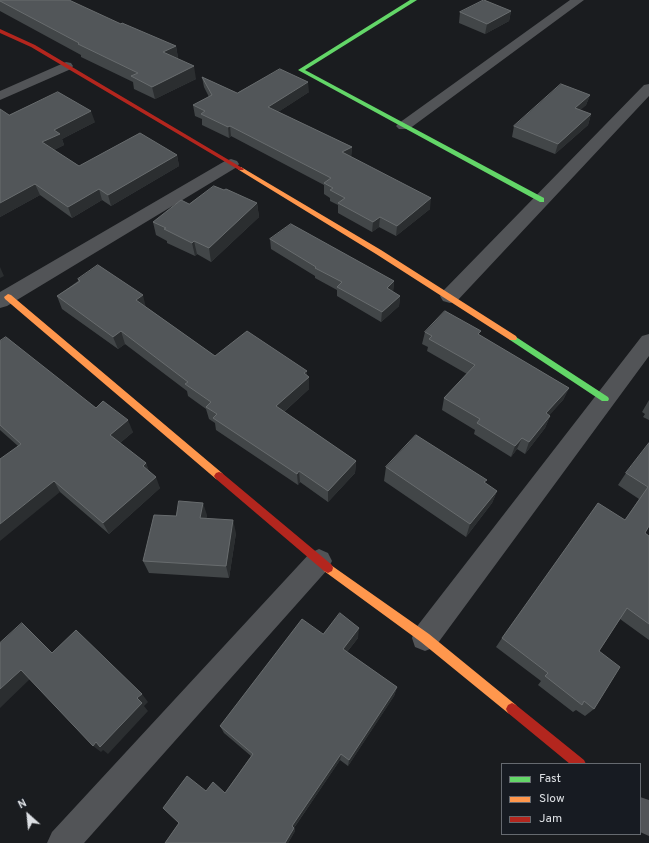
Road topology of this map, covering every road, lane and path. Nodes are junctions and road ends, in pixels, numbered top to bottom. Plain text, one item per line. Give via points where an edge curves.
1 (414, 0) edge
2 (578, 0) edge
3 (0, 32) edge
4 (66, 66) junction
5 (649, 88) edge
6 (0, 96) edge
7 (404, 126) junction
8 (231, 164) junction
9 (542, 200) junction
10 (450, 296) junction
11 (4, 299) edge
12 (649, 341) edge
13 (605, 399) junction
14 (319, 561) junction
15 (425, 638) junction
16 (579, 763) edge
17 (641, 813) edge
18 (649, 820) edge
19 (63, 843) edge

1 - 7 street via 301,70
2 - 7 street
3 - 4 street via 33,46
4 - 6 street
4 - 8 street
5 - 9 street
7 - 9 street
8 - 10 street
8 - 11 street
9 - 10 street
10 - 13 street
11 - 14 street
12 - 13 street
13 - 15 street
14 - 15 street
14 - 19 street
15 - 16 street
17 - 18 street

